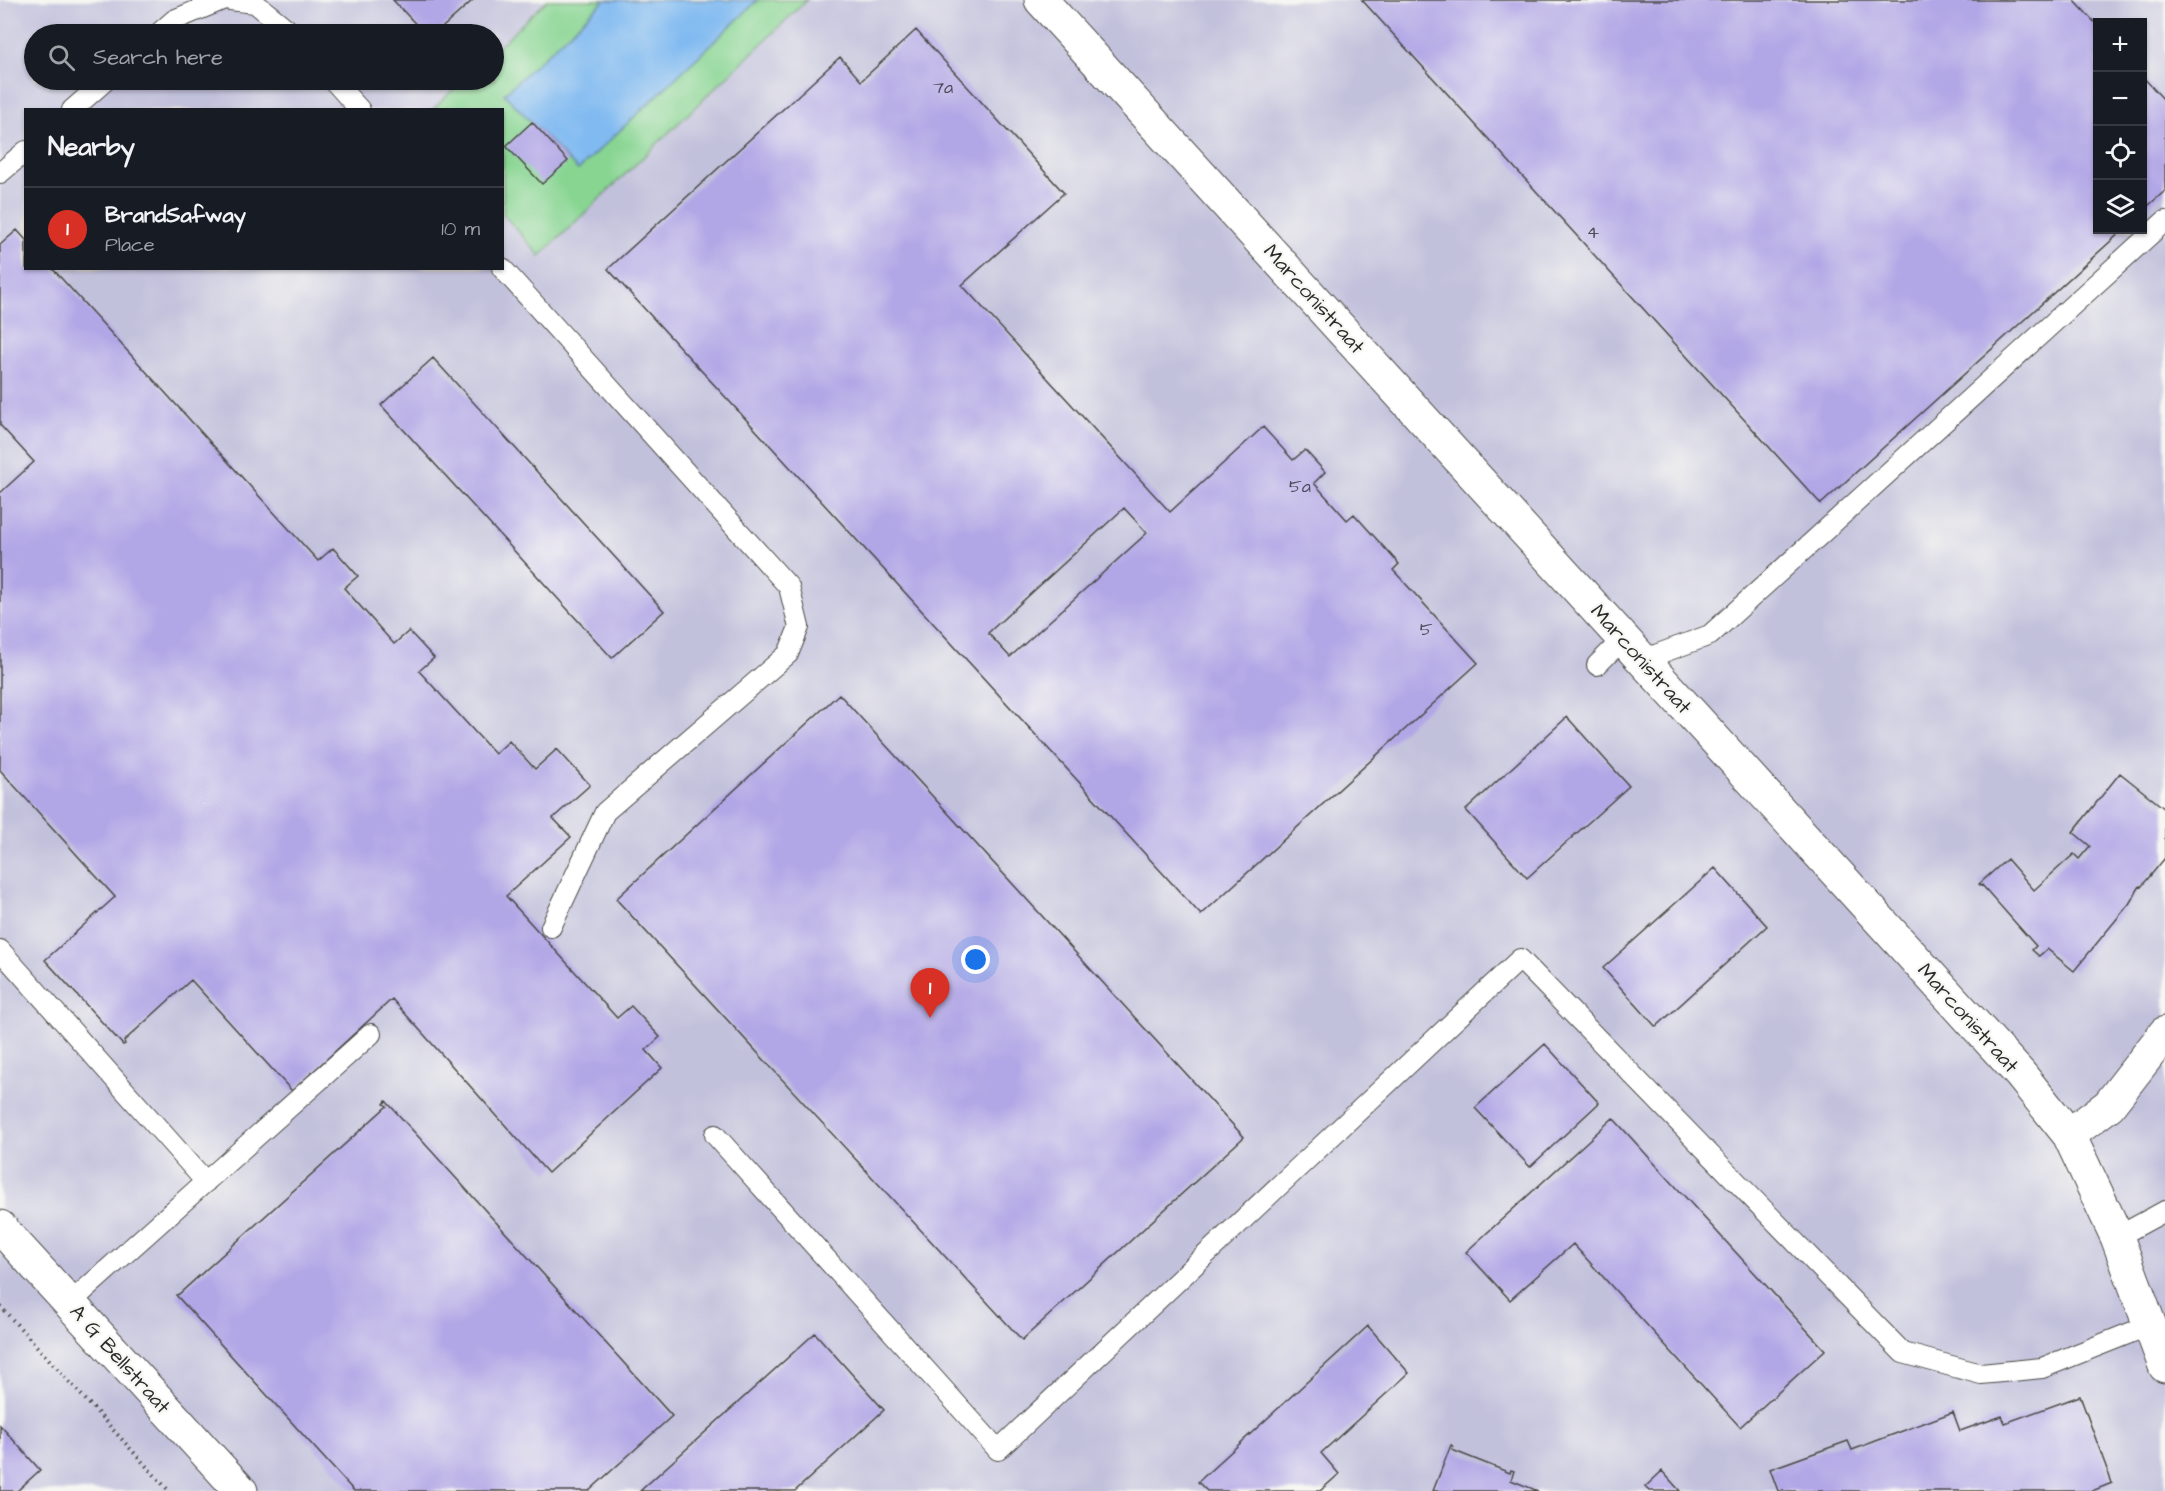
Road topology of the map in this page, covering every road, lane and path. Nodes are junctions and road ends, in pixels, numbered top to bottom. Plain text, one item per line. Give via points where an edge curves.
1 (222, 0) edge
2 (230, 0) edge
3 (1041, 0) edge
4 (169, 24) edge
5 (281, 24) edge
6 (95, 90) edge
7 (342, 90) edge
8 (74, 108) edge
9 (358, 108) edge
10 (24, 153) edge
11 (0, 173) edge
12 (2165, 221) edge
13 (504, 270) edge
14 (1632, 649) junction
15 (1597, 665) dead end
16 (551, 927) dead end
17 (0, 950) edge
18 (2165, 1033) edge
19 (372, 1034) dead end
20 (715, 1135) dead end
21 (2069, 1135) junction
22 (206, 1182) junction
23 (2165, 1211) edge
24 (0, 1227) edge
25 (2117, 1237) junction
26 (69, 1303) junction
27 (0, 1306) edge
28 (2150, 1325) junction
29 (2165, 1366) edge
30 (169, 1491) edge
31 (241, 1491) edge

1 - 4 lane
2 - 5 lane via 255,3
3 - 14 street, Marconistraat
6 - 8 lane
7 - 9 lane
10 - 11 lane
12 - 14 lane via 1710,635
13 - 16 lane via 789,587 799,627 788,654 605,812
14 - 15 lane
14 - 21 street, Marconistraat via 2020,1074
17 - 22 lane
18 - 21 street via 2109,1105
19 - 22 lane
20 - 28 lane via 998,1450 1520,959 1903,1353 1981,1374 2042,1368
21 - 25 street, Marconistraat
22 - 26 lane
23 - 25 lane
24 - 26 street, A G Bellstraat
25 - 28 street, Marconistraat
26 - 31 street, A G Bellstraat
27 - 30 path
28 - 29 street, Marconistraat

